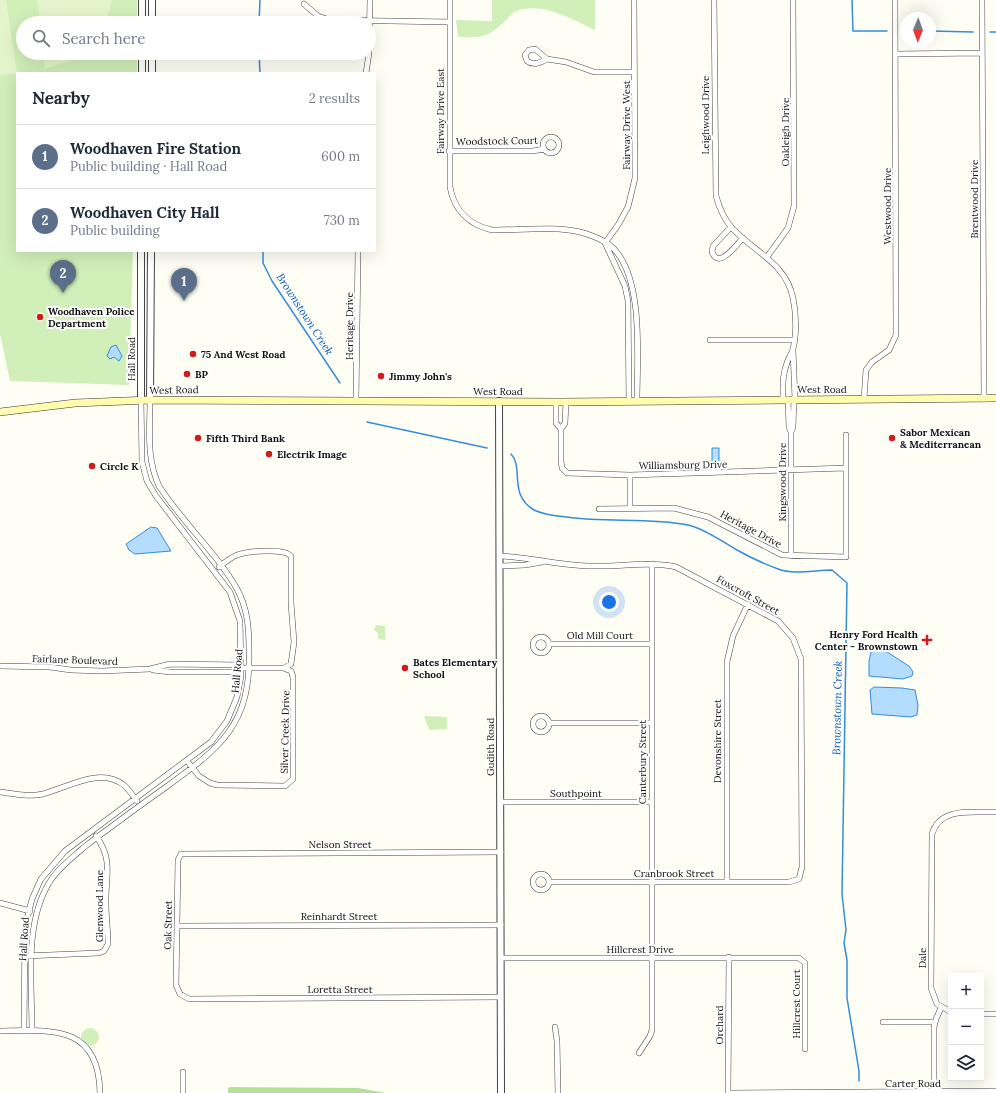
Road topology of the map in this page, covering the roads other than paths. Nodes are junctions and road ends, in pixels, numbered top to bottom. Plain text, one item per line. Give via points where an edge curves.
1 (142, 0) edge
2 (152, 0) edge
3 (370, 0) edge
4 (450, 0) edge
5 (634, 0) edge
6 (714, 0) edge
7 (793, 0) edge
8 (895, 0) edge
9 (982, 0) edge
10 (304, 4) dead end
11 (142, 16) edge
12 (152, 16) edge
13 (318, 16) edge
14 (370, 16) edge
15 (376, 22) edge
16 (450, 22) junction
17 (982, 53) junction
18 (896, 54) junction
19 (547, 59) dead end
20 (142, 60) edge
21 (152, 60) edge
22 (368, 60) edge
23 (142, 72) edge
24 (152, 72) edge
25 (366, 72) edge
26 (634, 72) junction
27 (544, 149) dead end
28 (449, 150) junction
29 (731, 227) junction
30 (742, 238) junction
31 (605, 243) junction
32 (141, 252) edge
33 (151, 252) edge
34 (358, 252) edge
35 (767, 257) junction
36 (150, 329) junction
37 (629, 329) junction
38 (636, 329) junction
39 (141, 330) junction
40 (710, 340) dead end
41 (794, 340) junction
42 (793, 349) junction
43 (141, 359) junction
44 (150, 359) junction
45 (984, 398) junction
46 (996, 398) edge
47 (790, 399) junction
48 (864, 399) junction
49 (150, 400) junction
50 (141, 401) junction
51 (356, 401) junction
52 (633, 401) junction
53 (499, 402) junction
54 (556, 402) junction
55 (566, 402) junction
56 (0, 412) edge
57 (562, 429) junction
58 (846, 435) dead end
59 (151, 460) junction
60 (142, 462) junction
61 (791, 468) junction
62 (846, 468) junction
63 (630, 475) junction
64 (170, 502) junction
65 (164, 507) junction
66 (630, 508) junction
67 (599, 509) dead end
68 (500, 556) junction
69 (791, 556) junction
70 (545, 561) junction
71 (220, 566) junction
72 (500, 566) junction
73 (652, 566) junction
74 (214, 571) junction
75 (748, 604) junction
76 (549, 644) dead end
77 (651, 644) junction
78 (0, 666) edge
79 (241, 668) junction
80 (249, 668) junction
81 (283, 668) junction
82 (549, 723) dead end
83 (652, 723) junction
84 (187, 761) junction
85 (192, 768) junction
86 (0, 792) edge
87 (135, 799) junction
88 (500, 802) junction
89 (651, 802) junction
90 (140, 806) junction
91 (996, 812) edge
92 (92, 831) junction
93 (97, 838) junction
94 (501, 852) junction
95 (179, 856) joint
96 (799, 879) joint
97 (549, 882) dead end
98 (652, 882) junction
99 (726, 882) junction
100 (0, 903) edge
101 (28, 911) junction
102 (36, 912) junction
103 (501, 925) junction
104 (177, 926) junction
105 (24, 956) junction
106 (32, 956) junction
107 (728, 957) junction
108 (779, 957) joint
109 (501, 958) junction
110 (652, 958) junction
111 (180, 994) joint
112 (501, 997) junction
113 (942, 1008) junction
114 (948, 1011) edge
115 (984, 1014) edge
116 (996, 1014) edge
117 (883, 1022) dead end
118 (935, 1022) junction
119 (555, 1027) dead end
120 (24, 1030) junction
121 (32, 1030) junction
122 (0, 1031) edge
123 (805, 1049) dead end
124 (638, 1053) dead end
125 (183, 1072) dead end
126 (996, 1091) edge
127 (854, 1092) edge
128 (934, 1092) junction
129 (100, 1093) edge
130 (183, 1093) edge
131 (501, 1093) edge
132 (558, 1093) edge
133 (729, 1093) edge
134 (782, 1093) edge

1 - 11 street
2 - 12 street
3 - 14 street
4 - 16 street, Fairway Drive East
5 - 26 street, Fairway Drive West
6 - 29 street, Leighwood Drive via 714,185 718,204
7 - 35 street, Oakleigh Drive via 794,206 788,228
8 - 18 street, Westwood Drive
9 - 17 street, Brentwood Drive
10 - 13 street
15 - 16 street
16 - 28 street, Fairway Drive East
17 - 18 street
17 - 45 street, Brentwood Drive
18 - 48 street, Westwood Drive via 896,335 889,350 872,362 866,370
19 - 26 street via 566,62 594,72
20 - 23 street
21 - 24 street
22 - 25 street
26 - 31 street, Fairway Drive West via 634,188 625,214
27 - 28 street, Woodstock Court
28 - 31 street, Fairway Drive East via 451,194 457,208 478,226 492,230 573,230
29 - 30 street, Leighwood Drive
29 - 30 street via 713,246 714,257 725,257
30 - 35 street, Leighwood Drive
31 - 37 street via 625,286
31 - 38 street via 614,249 628,272 635,302
32 - 39 street, Hall Road
33 - 36 street, Hall Road
34 - 51 street, Heritage Drive
35 - 41 street, Leighwood Drive via 781,271 791,290
36 - 39 street
36 - 44 street, Hall Road
37 - 38 street
37 - 52 street
38 - 52 street
39 - 43 street, Hall Road
40 - 41 street
41 - 42 street, Leighwood Drive
42 - 47 street, Leighwood Drive via 795,363
42 - 47 street, Leighwood Drive via 785,370
43 - 44 street
43 - 50 street, Hall Road
44 - 49 street, Hall Road
45 - 46 main road, West Road
45 - 48 main road, West Road
47 - 48 main road, West Road
47 - 52 main road, West Road
47 - 61 street, Kingswood Drive via 794,427 791,432
49 - 50 main road, West Road
49 - 51 main road, West Road
49 - 59 street, Hall Road
50 - 56 main road, West Road via 76,403
50 - 60 street, Hall Road
51 - 53 main road, West Road
52 - 55 main road, West Road
53 - 54 main road, West Road
53 - 68 street, Gudith Road
54 - 55 main road, West Road
54 - 57 street, Williamsburg Drive via 556,422
55 - 57 street, Williamsburg Drive via 565,423
57 - 63 street, Williamsburg Drive via 561,465 565,471
58 - 62 street, Heritage Drive
59 - 60 street
59 - 64 street, Hall Road via 159,486
60 - 65 street, Hall Road via 150,487
61 - 62 street, Williamsburg Drive
61 - 63 street, Williamsburg Drive via 741,473
61 - 69 street, Kingswood Drive
62 - 69 street, Heritage Drive via 846,557
63 - 66 street
64 - 65 street
64 - 71 street, Hall Road
65 - 74 street, Hall Road
66 - 67 street, Heritage Drive
66 - 69 street, Heritage Drive via 674,508 697,513 778,554
68 - 70 street, Foxcroft Street
68 - 72 street, Gudith Road
70 - 72 street, Foxcroft Street
70 - 73 street, Foxcroft Street via 592,566
71 - 74 street
71 - 80 street, Hall Road via 237,589 246,610 249,629
71 - 81 street via 231,558 246,553 284,551 291,556 294,650 291,664
72 - 88 street, Gudith Road
73 - 75 street, Foxcroft Street via 668,565 682,569
73 - 77 street, Canterbury Street
74 - 79 street, Hall Road via 230,592 238,612 241,630
75 - 96 street, Foxcroft Street via 784,626 793,638 801,659 802,867
75 - 99 street, Devonshire Street via 733,636 727,662
76 - 77 street, Old Mill Court
77 - 83 street, Canterbury Street
78 - 79 street, Fairlane Boulevard via 71,670 150,669 170,664
79 - 80 street, Fairlane Boulevard
79 - 84 street, Hall Road via 237,697 227,721 211,742
80 - 81 street
80 - 85 street, Hall Road via 245,697 233,726 216,748
81 - 85 street, Silver Creek Drive via 290,671 294,683 292,782 285,786 217,785 204,780
82 - 83 street
83 - 89 street, Canterbury Street
84 - 85 street, Silver Creek Drive
84 - 87 street, Hall Road
85 - 90 street, Hall Road
86 - 87 street via 37,795 92,778 105,778 123,784
87 - 90 street
87 - 92 street, Hall Road
88 - 89 street, Southpoint
88 - 94 street, Gudith Road
89 - 98 street, Canterbury Street
90 - 93 street, Hall Road
91 - 113 street, Dale via 948,814 933,829 932,995
92 - 93 street, Glenwood Lane
92 - 101 street, Hall Road via 66,851 49,869 36,889
93 - 102 street, Hall Road via 68,861 49,882
93 - 106 street, Glenwood Lane via 108,863 108,947 99,953
94 - 95 street, Nelson Street
94 - 103 street, Gudith Road
95 - 104 street, Oak Street
96 - 99 street, Cranbrook Street via 789,882
97 - 98 street, Cranbrook Street
98 - 99 street, Cranbrook Street
98 - 110 street, Canterbury Street
100 - 101 street
101 - 102 street
101 - 105 street, Hall Road
102 - 106 street, Hall Road
103 - 104 street, Reinhardt Street
103 - 109 street, Gudith Road
104 - 111 street, Oak Street via 176,985
105 - 106 street, Glenwood Lane
105 - 120 street, Hall Road
106 - 121 street, Hall Road
107 - 108 street, Hillcrest Drive
107 - 110 street, Hillcrest Drive
107 - 133 street, Orchard
108 - 123 street, Hillcrest Court via 796,957 804,963
109 - 110 street, Hillcrest Drive
109 - 112 street, Gudith Road
110 - 124 street, Canterbury Street via 652,1030
111 - 112 street, Loretta Street via 195,999
112 - 131 street, Gudith Road
113 - 114 street
113 - 118 street
115 - 116 street
117 - 118 street
118 - 128 street
119 - 132 street
120 - 121 street
120 - 122 street
121 - 129 street via 59,1032 82,1044 97,1068
125 - 130 street
126 - 128 street, Carter Road
127 - 128 street, Carter Road
127 - 134 street, Carter Road
133 - 134 street, Carter Road

